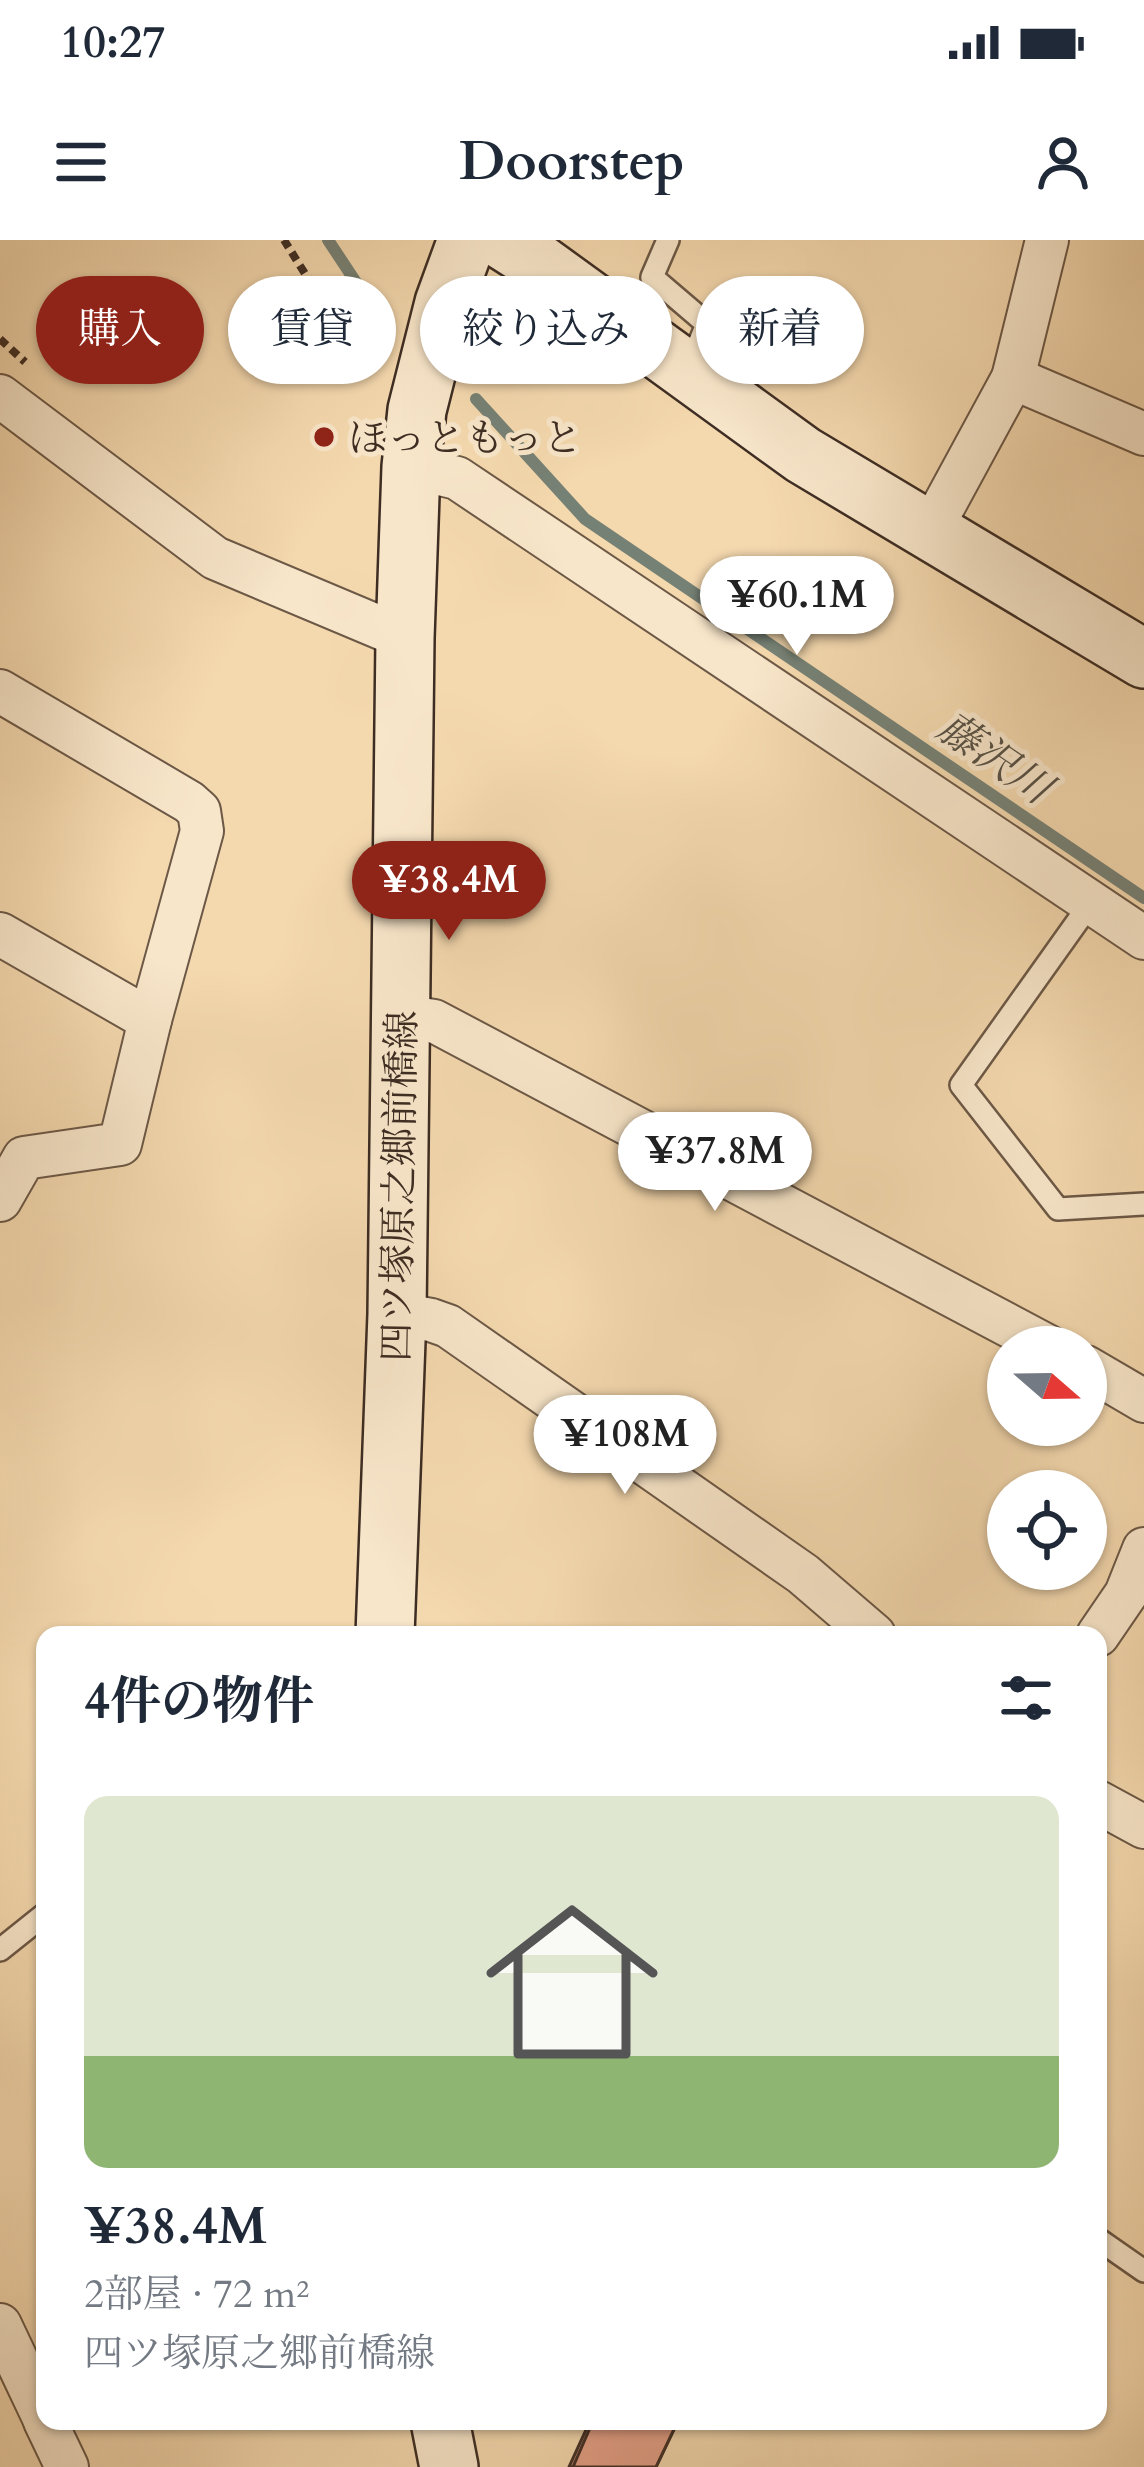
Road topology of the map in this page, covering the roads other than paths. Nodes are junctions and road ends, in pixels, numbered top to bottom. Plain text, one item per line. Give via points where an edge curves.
1 (467, 240) edge
2 (502, 240) edge
3 (668, 240) edge
4 (1047, 240) edge
5 (688, 372) junction
6 (1013, 378) junction
7 (0, 396) edge
8 (1144, 434) edge
9 (411, 467) junction
10 (930, 531) junction
11 (405, 638) junction
12 (1144, 659) edge
13 (0, 691) edge
14 (1092, 902) junction
15 (0, 934) edge
16 (1144, 938) edge
17 (402, 1016) junction
18 (149, 1020) junction
19 (0, 1200) edge
20 (1144, 1204) edge
21 (397, 1314) junction
22 (1009, 1326) edge
23 (1107, 1379) edge
24 (1144, 1401) edge
25 (1144, 1549) edge
26 (386, 1626) edge
27 (864, 1626) edge
28 (1104, 1626) edge
29 (1107, 1807) edge
30 (1144, 1827) edge
31 (36, 1921) edge
32 (0, 1950) edge
33 (1107, 2245) edge
34 (1144, 2271) edge
35 (0, 2326) edge
36 (36, 2402) edge
37 (49, 2430) edge
38 (442, 2430) edge
39 (67, 2467) edge
40 (449, 2467) edge

1 - 9 main road, 四ツ塚原之郷前橋線 via 444,303
2 - 5 main road
3 - 5 lane via 652,277 706,324
4 - 6 street
5 - 10 main road via 803,455
6 - 8 street
6 - 10 street
7 - 11 street via 215,558
9 - 11 main road, 四ツ塚原之郷前橋線
9 - 14 street via 458,478
10 - 12 main road
11 - 17 main road, 四ツ塚原之郷前橋線
13 - 18 street via 199,811 202,831
14 - 16 street
14 - 20 lane via 961,1085 1058,1209
15 - 18 street
17 - 21 main road, 四ツ塚原之郷前橋線
17 - 22 street via 434,1021
18 - 19 street via 120,1144 24,1158
21 - 26 main road, 四ツ塚原之郷前橋線
21 - 27 street via 448,1326 803,1574
23 - 24 street
25 - 28 street
29 - 30 street
31 - 32 lane
33 - 34 lane
35 - 36 street
37 - 39 street
38 - 40 main road

